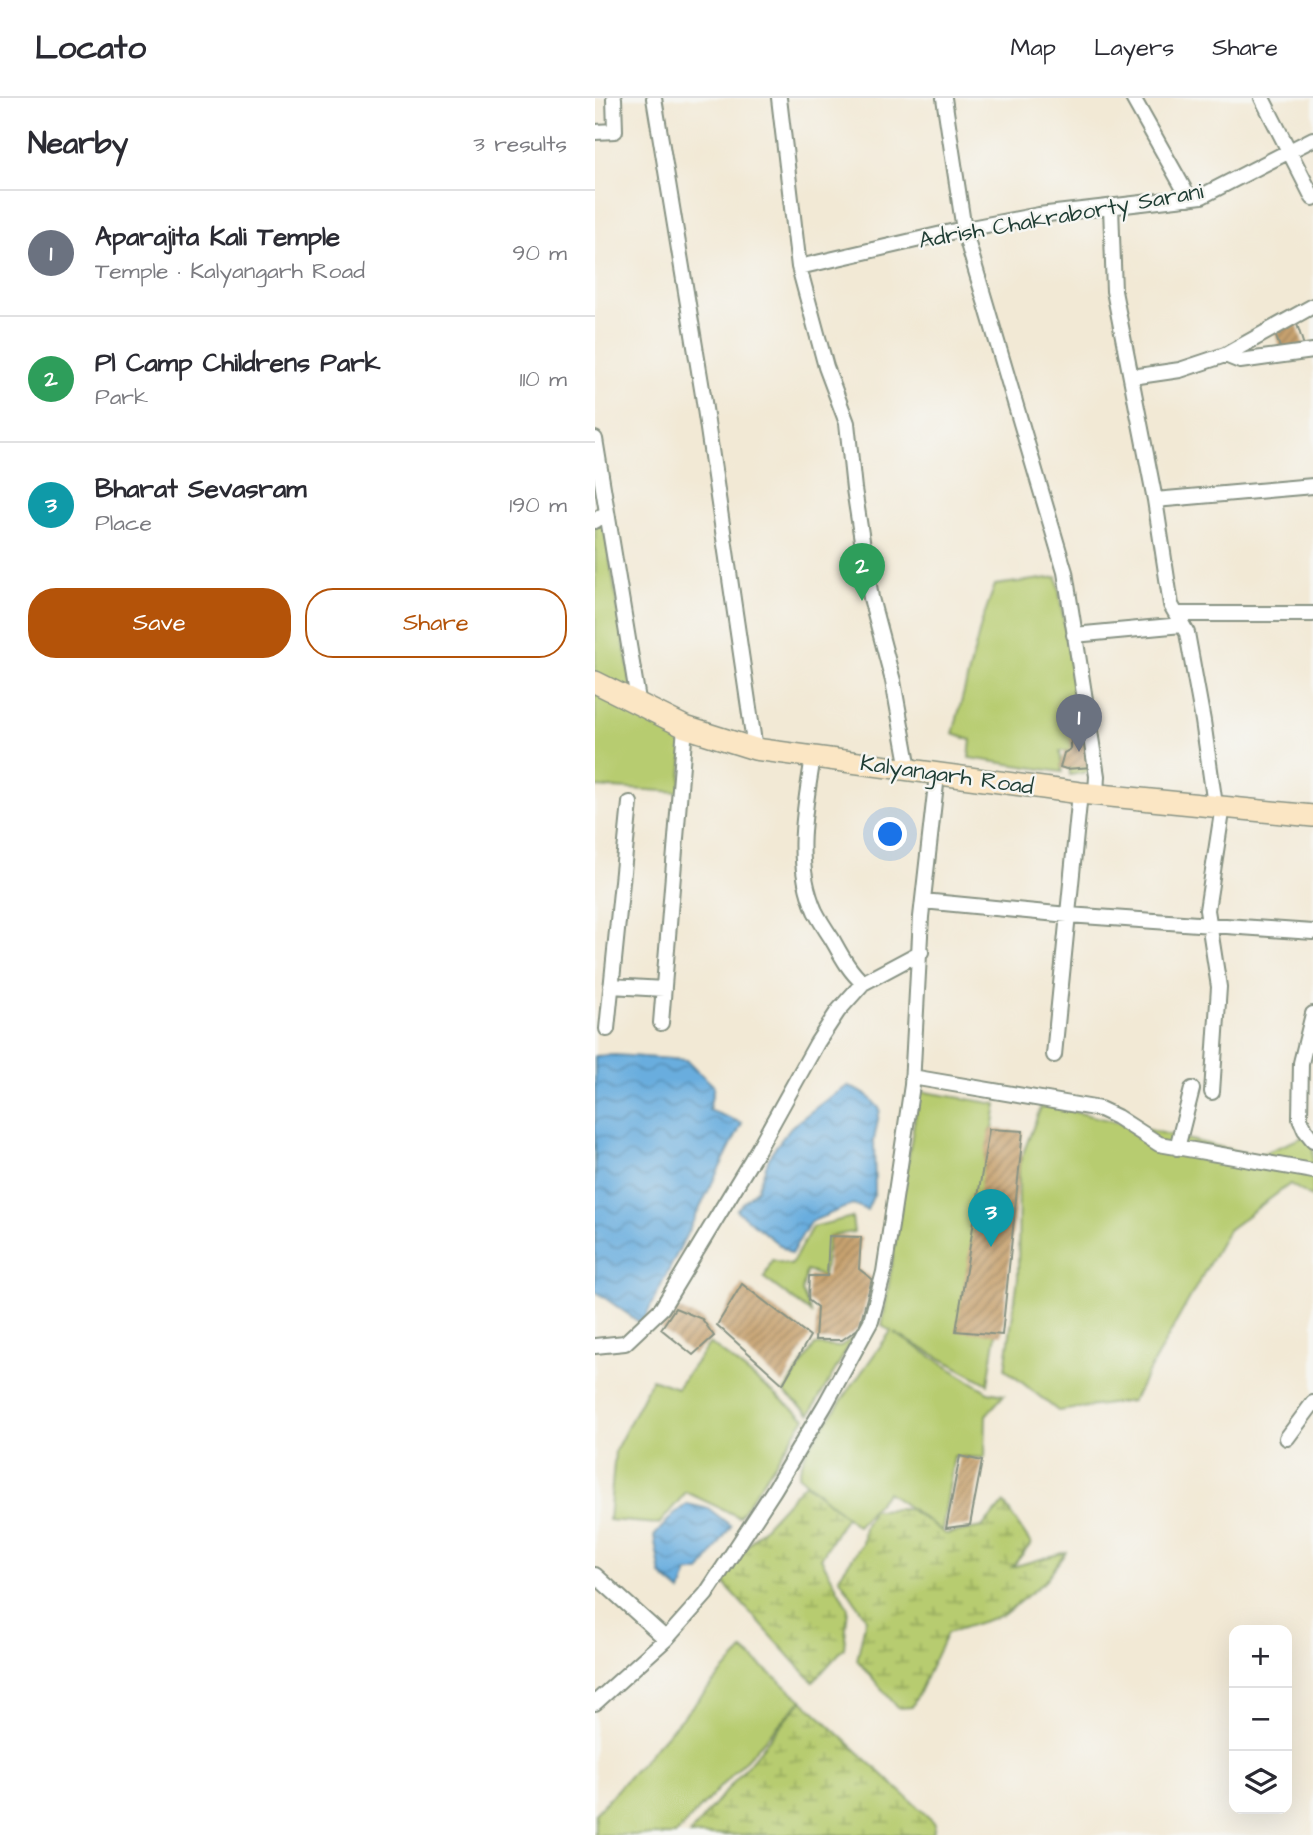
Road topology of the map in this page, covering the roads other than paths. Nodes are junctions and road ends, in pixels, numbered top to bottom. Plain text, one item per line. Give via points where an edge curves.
1 (614, 98) edge
2 (654, 98) edge
3 (779, 98) edge
4 (944, 98) edge
5 (1133, 98) edge
6 (1262, 98) edge
7 (595, 132) edge
8 (1313, 139) edge
9 (1288, 151) junction
10 (1189, 198) junction
11 (1313, 198) edge
12 (1111, 207) junction
13 (964, 230) junction
14 (799, 267) junction
15 (1313, 306) edge
16 (1313, 351) edge
17 (1225, 355) junction
18 (1132, 377) junction
19 (595, 439) edge
20 (1313, 486) edge
21 (1155, 500) junction
22 (601, 516) edge
23 (1313, 614) edge
24 (1179, 620) junction
25 (1073, 635) junction
26 (595, 682) edge
27 (639, 706) junction
28 (685, 727) junction
29 (755, 749) junction
30 (813, 757) junction
31 (909, 769) junction
32 (937, 775) junction
33 (1088, 793) junction
34 (629, 803) dead end
35 (1219, 806) junction
36 (1313, 816) edge
37 (923, 901) junction
38 (1069, 915) junction
39 (1208, 924) junction
40 (1313, 932) edge
41 (921, 952) junction
42 (863, 983) junction
43 (611, 986) junction
44 (664, 989) junction
45 (1313, 1014) edge
46 (661, 1023) dead end
47 (607, 1029) dead end
48 (1054, 1055) dead end
49 (912, 1077) junction
50 (1192, 1089) dead end
51 (1212, 1092) dead end
52 (1313, 1140) edge
53 (1177, 1148) junction
54 (1313, 1171) edge
55 (595, 1346) edge
56 (1313, 1403) edge
57 (1287, 1438) dead end
58 (595, 1575) edge
59 (667, 1639) junction
60 (595, 1703) edge

1 - 7 street via 614,131
2 - 29 street
3 - 14 street
4 - 13 street
5 - 10 street
6 - 9 street
8 - 9 street, Adrish Chakraborty Sarani
9 - 10 street, Adrish Chakraborty Sarani via 1202,197
9 - 11 street
10 - 12 street, Adrish Chakraborty Sarani
12 - 13 street, Adrish Chakraborty Sarani
12 - 18 street via 1114,291
13 - 14 street, Adrish Chakraborty Sarani
13 - 25 street via 1057,541
14 - 31 street via 826,367 847,423 871,598
15 - 17 street
16 - 17 street via 1240,361
17 - 18 street via 1180,370
18 - 21 street
19 - 22 street
20 - 21 street
21 - 24 street via 1171,605
22 - 27 street
23 - 24 street
24 - 25 street
24 - 35 street via 1187,633
25 - 33 street via 1097,776
26 - 27 main road, Kalyangarh Road
27 - 28 main road, Kalyangarh Road
28 - 29 main road, Kalyangarh Road
28 - 44 street
29 - 30 main road, Kalyangarh Road
30 - 31 main road, Kalyangarh Road
30 - 42 street via 801,852 806,884 815,912
31 - 32 main road, Kalyangarh Road
32 - 33 main road, Kalyangarh Road
32 - 37 street
33 - 35 main road, Kalyangarh Road
33 - 38 street
34 - 43 street
35 - 36 main road, Kalyangarh Road
35 - 39 street
37 - 38 street
37 - 41 street
38 - 39 street
38 - 48 street
39 - 40 street
39 - 51 street via 1219,987
41 - 42 street
41 - 49 street
42 - 55 street via 817,1043 662,1308 625,1343
43 - 44 street
43 - 47 street
44 - 46 street
45 - 52 street via 1301,1062 1300,1118
49 - 53 street via 1100,1109 1146,1138
49 - 59 street via 888,1245 871,1321 774,1490 706,1594
50 - 53 street
53 - 54 street
56 - 57 street
58 - 59 street
59 - 60 street

